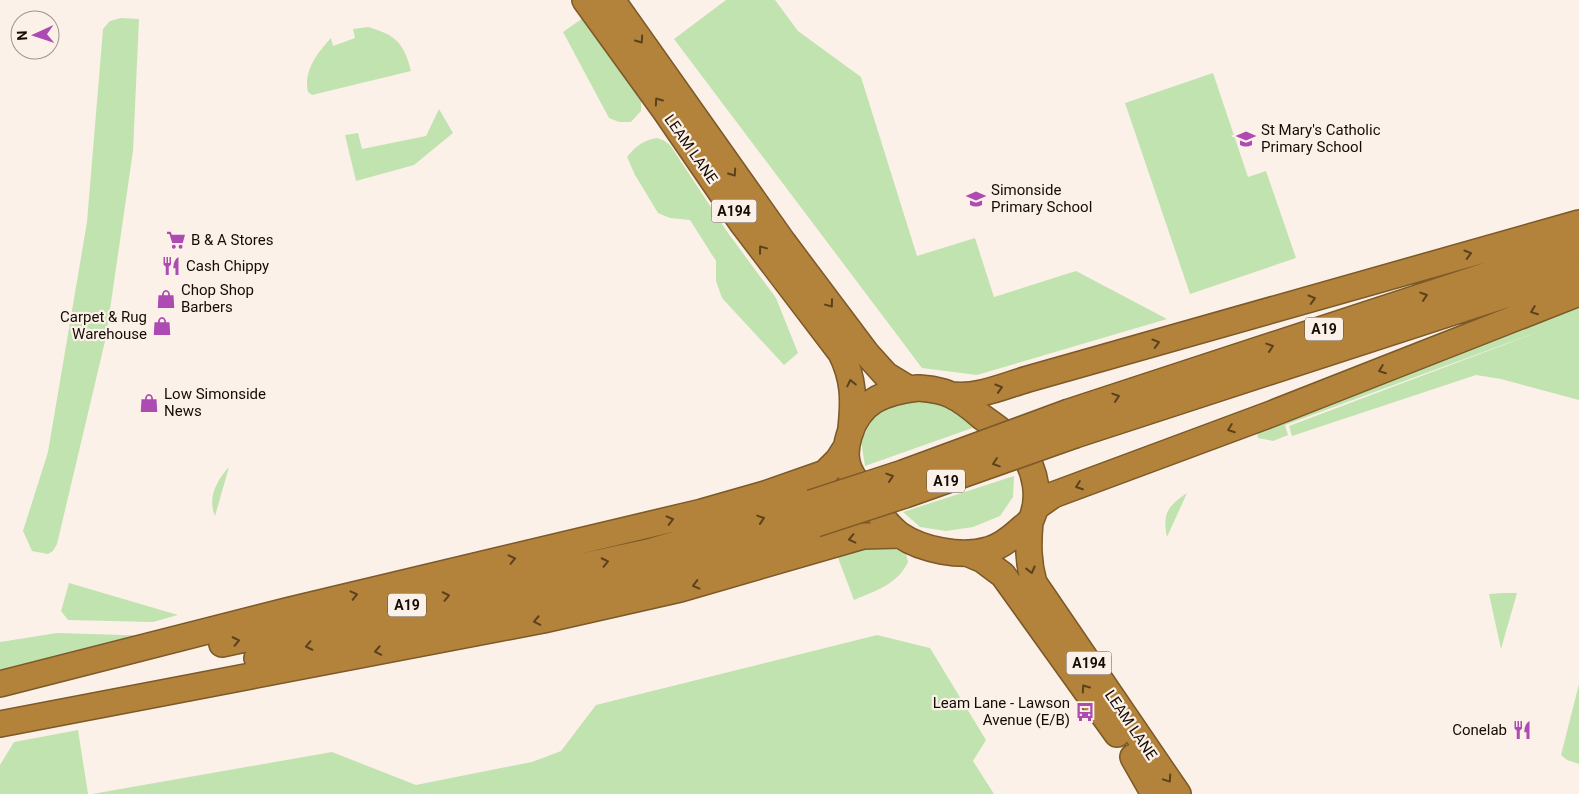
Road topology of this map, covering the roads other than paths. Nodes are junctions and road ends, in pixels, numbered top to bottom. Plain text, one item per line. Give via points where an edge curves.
1 (585, 0) edge
2 (612, 0) edge
3 (1579, 223) edge
4 (1579, 244) edge
5 (1579, 271) edge
6 (1579, 293) edge
7 (909, 389) junction
8 (952, 395) junction
9 (1072, 424) junction
10 (848, 440) junction
11 (813, 514) junction
12 (1033, 514) junction
13 (900, 535) junction
14 (969, 554) junction
15 (0, 684) edge
16 (0, 692) edge
17 (0, 714) edge
18 (0, 724) edge
19 (1133, 756) junction
20 (1154, 794) edge
21 (1158, 794) edge
22 (1178, 794) edge

10 -> 1 highway, LEAM LANE / A194 via 854,397 841,353 742,223
2 -> 7 highway, LEAM LANE / A194 via 767,221 867,354 886,375
8 -> 3 highway via 979,394
9 -> 4 highway, A19
5 - 9 highway, A19
6 -> 12 highway via 1271,414 1053,495
7 - 8 highway, A194
7 - 10 highway, A194 via 872,401 864,408
8 - 12 highway, A194 via 1009,437 1023,453 1036,489
9 - 11 highway, A19, bridge via 903,473
10 - 13 highway, A194 via 850,472 884,519
15 -> 10 highway via 290,610 702,512 824,472 838,460
16 -> 11 highway, A19 via 648,552 729,529
11 -> 17 highway, A19 via 745,547 672,566
12 - 14 highway, A194 via 1000,545
12 -> 22 highway, LEAM LANE / A194 via 1028,555 1034,583
13 - 14 highway, A194 via 927,547
13 -> 18 highway via 856,538 680,589 543,620
19 -> 14 highway, LEAM LANE / A194 via 1003,575
19 - 20 highway
19 - 21 highway, LEAM LANE / A194

